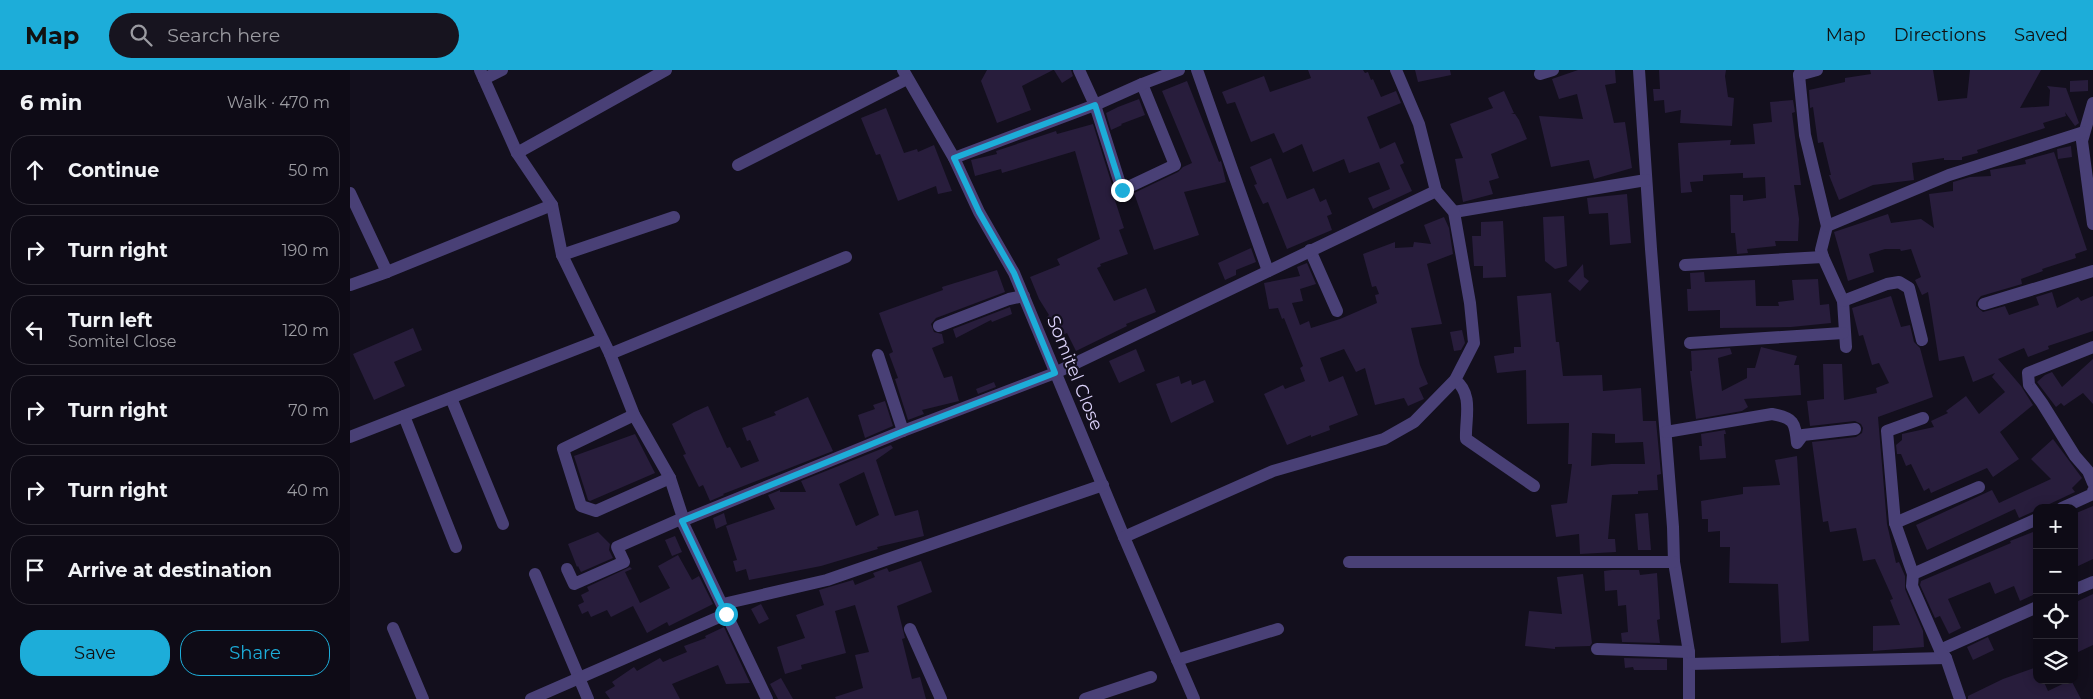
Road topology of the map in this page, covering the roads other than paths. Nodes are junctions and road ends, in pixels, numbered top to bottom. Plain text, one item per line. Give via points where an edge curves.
1 (502, 70) edge
2 (666, 70) edge
3 (1079, 70) edge
4 (1180, 70) edge
5 (1196, 70) edge
6 (1396, 70) edge
7 (1553, 70) edge
8 (1639, 70) edge
9 (1817, 70) edge
10 (1800, 73) edge
11 (482, 74) edge
12 (1540, 74) dead end
13 (905, 75) edge
14 (1142, 84) junction
15 (2093, 103) edge
16 (1095, 105) junction
17 (2084, 132) junction
18 (517, 153) junction
19 (954, 158) junction
20 (738, 165) dead end
21 (1646, 180) junction
22 (1436, 191) junction
23 (350, 194) edge
24 (552, 205) junction
25 (1454, 212) junction
26 (674, 217) dead end
27 (2093, 224) edge
28 (1827, 226) junction
29 (1310, 250) junction
30 (562, 255) junction
31 (846, 257) dead end
32 (1823, 257) junction
33 (1685, 266) dead end
34 (2093, 270) edge
35 (1268, 271) junction
36 (387, 272) junction
37 (350, 285) edge
38 (1024, 296) junction
39 (1843, 301) junction
40 (1984, 304) dead end
41 (1337, 311) dead end
42 (939, 326) dead end
43 (1844, 333) junction
44 (602, 339) junction
45 (1922, 340) dead end
46 (1690, 343) dead end
47 (1846, 347) dead end
48 (2093, 347) edge
49 (610, 354) junction
50 (878, 355) dead end
51 (1055, 373) junction
52 (1455, 380) junction
53 (451, 398) junction
54 (634, 415) junction
55 (404, 416) junction
56 (1924, 418) dead end
57 (1855, 429) dead end
58 (904, 431) junction
59 (1666, 432) junction
60 (350, 437) edge
61 (670, 478) junction
62 (2093, 484) edge
63 (1103, 485) junction
64 (1534, 486) dead end
65 (1979, 487) dead end
66 (2093, 491) edge
67 (2071, 504) edge
68 (682, 519) junction
69 (2033, 521) edge
70 (1895, 523) junction
71 (503, 524) dead end
72 (1124, 537) junction
73 (456, 547) dead end
74 (1349, 562) dead end
75 (1674, 562) junction
76 (567, 569) dead end
77 (534, 574) dead end
78 (1913, 574) junction
79 (2093, 582) edge
80 (2078, 588) edge
81 (725, 609) junction
82 (2033, 609) edge
83 (393, 628) dead end
84 (910, 629) dead end
85 (1278, 629) dead end
86 (1597, 649) dead end
87 (1943, 654) junction
88 (1689, 658) junction
89 (1177, 660) junction
90 (1151, 677) dead end
91 (580, 678) junction
92 (423, 699) edge
93 (531, 699) edge
94 (588, 699) edge
95 (767, 699) edge
96 (941, 699) edge
97 (1085, 699) edge
98 (1194, 699) edge
99 (1689, 699) edge
100 (1960, 699) edge

1 - 11 street
2 - 18 street
3 - 16 street
4 - 14 street
5 - 35 street
6 - 22 street via 1419,124
7 - 12 street
8 - 21 street
9 - 10 street
10 - 28 street via 1805,135
11 - 18 street
13 - 19 street, Somitel Close
13 - 20 street
14 - 16 street
14 - 16 street via 1175,165 1122,190
15 - 17 street
16 - 19 street
17 - 27 street via 2082,141
17 - 28 street via 1949,175
18 - 24 street
19 - 38 street, Somitel Close
21 - 25 street
21 - 59 street
22 - 25 street
22 - 29 street
23 - 36 street
24 - 30 street
24 - 36 street
25 - 52 street via 1474,343
26 - 30 street
28 - 32 street
29 - 35 street
29 - 41 street
30 - 44 street
31 - 49 street
32 - 33 street
32 - 39 street
34 - 40 street
35 - 51 street
36 - 37 street
38 - 42 street
38 - 51 street, Somitel Close
39 - 43 street
39 - 45 street via 1899,282 1909,288
43 - 46 street
43 - 47 street
44 - 49 street
44 - 53 street
48 - 62 street via 2028,373 2029,385 2088,471
49 - 54 street
50 - 58 street
51 - 58 street
51 - 63 street, Somitel Close
52 - 64 street via 1462,385 1467,401 1466,439
52 - 72 street via 1414,422 1384,439 1273,471
53 - 55 street
53 - 71 street
54 - 61 street
54 - 61 street via 563,449 581,506 596,511
55 - 60 street
55 - 73 street
56 - 70 street via 1887,431
57 - 59 street via 1803,436 1797,443 1796,426 1787,417 1772,414
58 - 68 street
59 - 75 street
61 - 68 street
63 - 72 street, Somitel Close
63 - 81 street via 828,580
65 - 70 street
66 - 67 street via 2093,494
68 - 76 street via 617,546 624,562 591,577 574,584
68 - 81 street
69 - 78 street
70 - 78 street
72 - 89 street, Somitel Close
74 - 75 street
75 - 88 street
77 - 91 street
78 - 87 street via 1912,586
79 - 80 street
81 - 91 street
81 - 95 street
82 - 87 street
83 - 92 street
84 - 96 street
85 - 89 street
86 - 88 street
87 - 88 street
87 - 100 street
88 - 99 street
89 - 98 street, Somitel Close
90 - 97 street
91 - 93 street
91 - 94 street

